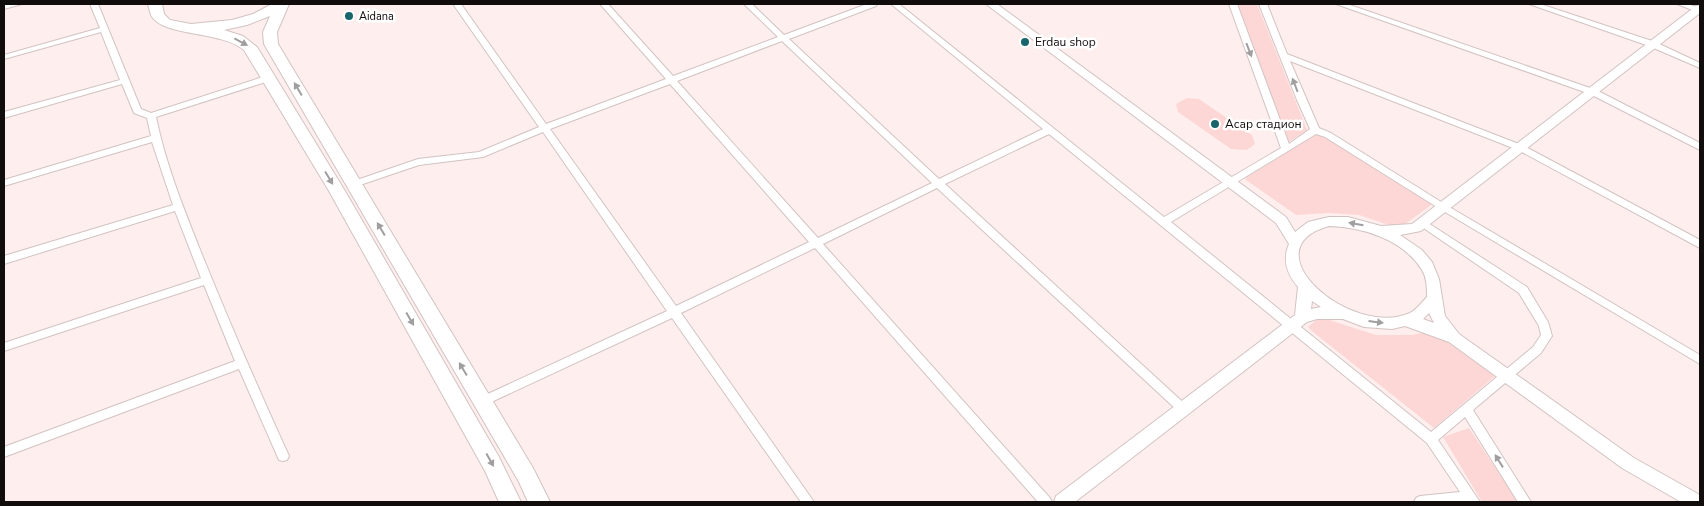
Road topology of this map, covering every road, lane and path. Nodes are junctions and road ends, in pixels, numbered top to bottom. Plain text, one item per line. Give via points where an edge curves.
1 (18, 4) edge
2 (94, 4) edge
3 (155, 4) edge
4 (281, 4) edge
5 (458, 4) edge
6 (604, 4) edge
7 (748, 4) edge
8 (873, 4) edge
9 (895, 4) edge
10 (991, 4) edge
11 (1232, 4) edge
12 (1263, 4) edge
13 (1340, 4) edge
14 (1532, 4) edge
15 (1681, 4) edge
16 (4, 7) edge
17 (1699, 9) edge
18 (195, 28) junction
19 (104, 29) junction
20 (784, 38) junction
21 (1652, 44) junction
22 (1284, 56) junction
23 (4, 57) edge
24 (1700, 66) edge
25 (269, 78) junction
26 (672, 80) junction
27 (125, 81) junction
28 (1593, 92) junction
29 (4, 115) edge
30 (151, 116) junction
31 (544, 128) junction
32 (1050, 129) junction
33 (1315, 130) junction
34 (155, 138) junction
35 (1700, 147) edge
36 (1521, 148) junction
37 (1286, 149) junction
38 (1230, 182) junction
39 (4, 183) edge
40 (937, 183) junction
41 (354, 184) junction
42 (178, 207) junction
43 (1444, 207) junction
44 (1281, 220) junction
45 (1164, 222) junction
46 (1320, 224) junction
47 (1419, 225) junction
48 (1378, 230) junction
49 (816, 243) junction
50 (1294, 243) junction
51 (1700, 244) edge
52 (1418, 255) junction
53 (4, 260) edge
54 (207, 280) junction
55 (1305, 287) junction
56 (1435, 298) junction
57 (674, 312) junction
58 (1345, 315) junction
59 (1409, 321) junction
60 (1297, 322) junction
61 (1454, 338) junction
62 (4, 347) edge
63 (1700, 360) edge
64 (241, 364) junction
65 (1506, 377) junction
66 (483, 401) junction
67 (1182, 408) junction
68 (1466, 409) junction
69 (1431, 439) junction
70 (4, 452) edge
71 (283, 456) dead end
72 (1472, 500) edge
73 (510, 502) edge
74 (539, 502) edge
75 (808, 502) edge
76 (1046, 502) edge
77 (1062, 502) edge
78 (1420, 502) edge
79 (1525, 502) edge
80 (1696, 502) edge

1 - 16 street
2 - 19 street
3 - 18 highway via 156,13 162,20
4 - 18 highway via 242,22
41 -> 4 highway via 271,44 270,32
5 - 31 street
6 - 26 street
7 - 20 street
8 - 20 street
9 - 32 street
10 - 38 street
11 -> 37 street
12 - 22 street
13 - 28 street
14 - 21 street
15 - 17 street
17 - 21 street
18 -> 25 highway via 245,42
19 - 23 street
19 - 27 street
20 - 26 street
20 - 40 street
21 - 24 street
21 - 28 street
33 -> 22 street
22 - 36 street
25 - 30 street
25 -> 73 highway via 463,412
26 - 31 street
26 - 49 street
27 - 29 street
27 - 30 street via 137,112
28 - 35 street
28 - 36 street
30 - 34 street
31 - 41 street via 480,155 418,162
31 - 57 street
32 - 40 street
32 - 45 street
33 - 37 street
33 - 43 street
34 - 39 street
34 - 42 street
36 - 43 street
36 - 51 street
37 - 38 street
38 - 44 street
38 - 45 street
40 - 49 street
40 - 67 street
66 -> 41 highway
42 - 53 street
42 - 54 street
43 - 47 street
43 - 63 street
44 - 46 street
44 - 50 street
45 - 60 street
48 -> 46 street via 1348,222
46 - 50 street via 1309,228
47 - 48 street via 1394,231
47 - 52 street via 1413,242
47 - 65 street via 1523,290 1544,325 1547,336 1537,350
48 - 52 street via 1393,236
49 - 57 street
49 - 76 street
50 - 55 street via 1293,264
52 - 56 street via 1433,277
54 - 62 street
54 - 64 street
55 - 58 street
55 - 60 street via 1305,304
56 - 59 street via 1420,316
56 - 61 street via 1438,317
57 - 66 street
57 - 75 street
58 -> 59 street via 1378,323
58 - 60 street via 1317,313
59 - 61 street
60 - 67 street
60 - 69 street
61 - 65 street
64 - 70 street
64 - 71 street
65 - 68 street
65 - 80 street via 1628,464
66 - 74 highway
67 - 77 street
68 - 69 street
79 -> 68 street
69 - 72 street
72 - 78 street

